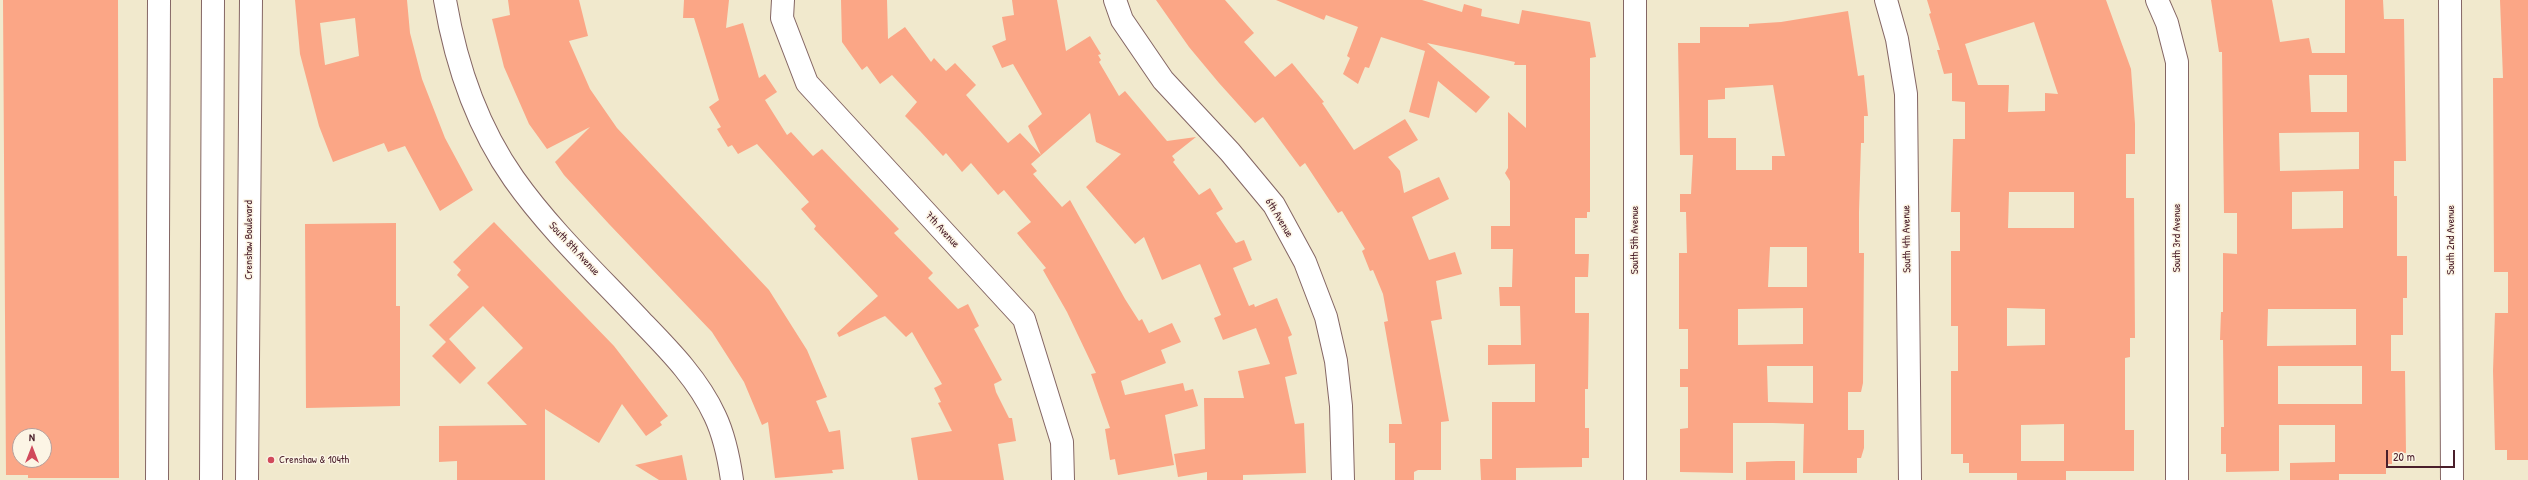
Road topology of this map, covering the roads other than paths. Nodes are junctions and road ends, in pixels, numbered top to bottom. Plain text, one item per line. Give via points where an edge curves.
1 (159, 0) edge
2 (212, 0) edge
3 (251, 0) edge
4 (445, 0) edge
5 (782, 0) edge
6 (1115, 0) edge
7 (1635, 0) edge
8 (1886, 0) edge
9 (2157, 0) edge
10 (2450, 0) edge
11 (157, 480) edge
12 (211, 480) edge
13 (247, 480) edge
14 (732, 480) edge
15 (1063, 480) edge
16 (1343, 480) edge
17 (1635, 480) edge
18 (1910, 480) edge
19 (2177, 480) edge
20 (2452, 480) edge

1 - 11 street
2 - 12 street
3 - 13 street, Crenshaw Boulevard
4 - 14 street, South 8th Avenue via 451,36 465,85 483,128 514,179 558,232 695,381 715,416
5 - 15 street, 7th Avenue via 782,18 807,83 1024,319 1062,442
6 - 16 street, 6th Avenue via 1122,20 1163,80 1230,152 1274,205 1305,262 1326,317 1336,360 1341,406
7 - 17 street, South 5th Avenue
8 - 18 street, South 4th Avenue via 1897,39 1906,94
9 - 19 street, South 3rd Avenue via 2167,23 2177,62
10 - 20 street, South 2nd Avenue

